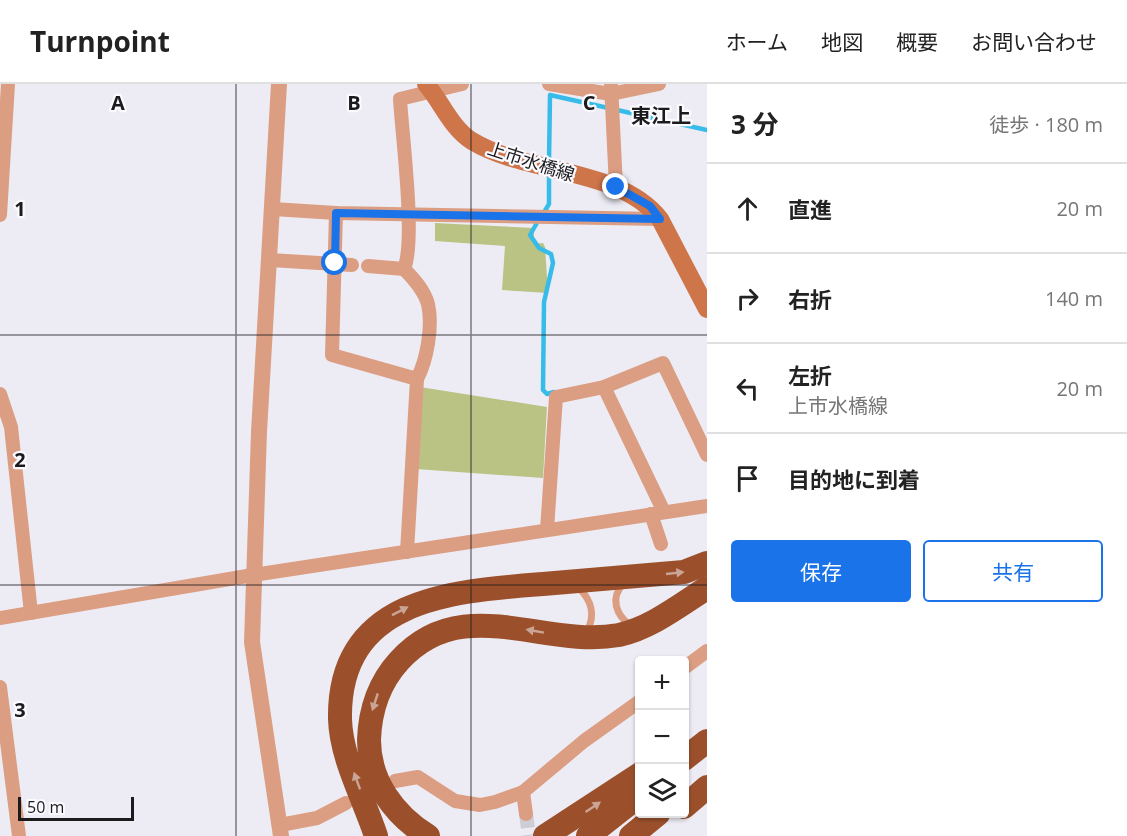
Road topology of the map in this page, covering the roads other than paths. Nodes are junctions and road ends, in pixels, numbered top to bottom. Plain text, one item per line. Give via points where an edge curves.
1 (8, 84) edge
2 (279, 84) edge
3 (399, 84) edge
4 (462, 84) edge
5 (549, 84) edge
6 (659, 84) edge
7 (429, 88) edge
8 (611, 89) edge
9 (400, 99) junction
10 (616, 187) junction
11 (1, 195) edge
12 (273, 209) junction
13 (336, 213) junction
14 (408, 214) junction
15 (0, 216) edge
16 (660, 219) junction
17 (270, 260) junction
18 (335, 263) junction
19 (352, 265) dead end
20 (368, 266) dead end
21 (404, 269) junction
22 (707, 309) edge
23 (417, 379) junction
24 (597, 388) junction
25 (0, 394) edge
26 (707, 454) edge
27 (707, 506) edge
28 (658, 513) junction
29 (547, 530) junction
30 (661, 543) dead end
31 (407, 552) junction
32 (707, 563) edge
33 (253, 575) junction
34 (630, 577) junction
35 (563, 582) junction
36 (707, 588) edge
37 (31, 613) junction
38 (0, 618) edge
39 (644, 626) junction
40 (571, 637) junction
41 (706, 657) edge
42 (689, 666) edge
43 (0, 687) edge
44 (635, 704) edge
45 (707, 726) edge
46 (689, 739) edge
47 (707, 741) edge
48 (689, 755) edge
49 (707, 774) edge
50 (635, 777) edge
51 (395, 781) dead end
52 (707, 787) edge
53 (689, 788) edge
54 (523, 792) junction
55 (635, 798) edge
56 (346, 803) dead end
57 (689, 803) edge
58 (526, 814) tunnel mouth
59 (652, 818) edge
60 (673, 818) edge
61 (280, 831) edge
62 (19, 836) edge
63 (376, 836) edge
64 (428, 836) edge
65 (545, 836) edge
66 (588, 836) edge
67 (631, 836) edge
68 (653, 836) edge

1 - 11 street
2 - 12 street
3 - 9 street
4 - 7 street
5 - 8 street
6 - 8 street
7 - 9 street
7 - 10 main road, 上市水橋線 via 469,139 491,152
8 - 10 street
9 - 14 street
10 - 16 main road, 上市水橋線 via 650,206
11 - 15 street
12 - 13 street
12 - 17 street
13 - 14 street
13 - 18 street
14 - 16 street
14 - 21 street
16 - 22 main road, 上市水橋線
17 - 18 street
17 - 33 street
18 - 19 street
18 - 23 street via 332,355
20 - 21 street
21 - 23 street via 418,283 428,304 428,334 423,368
23 - 31 street
24 - 26 street via 663,363
24 - 28 street
24 - 29 street via 556,397
25 - 37 street via 11,427
27 - 28 street
28 - 29 street
28 - 30 street
29 - 31 street
31 - 33 street
34 -> 32 highway via 684,572
33 - 37 street
33 - 61 street via 252,642
34 - 35 highway
34 - 39 lane via 615,596 616,608 621,619 632,626
35 - 40 lane via 576,585 588,597 592,611 587,631
63 -> 35 highway via 340,720 345,677 362,644 390,616 423,601 473,590
36 - 39 highway
37 - 38 street
39 - 40 highway via 621,634
40 -> 64 highway via 502,625 459,627 420,643 391,670 380,689 370,726 374,771 394,808
41 - 42 street
43 - 62 street
44 - 54 street
45 - 46 highway
47 - 48 highway
49 - 53 highway
65 -> 50 highway
51 - 54 street via 418,777 455,801 480,805
52 - 57 highway
54 - 58 street
55 - 66 highway
56 - 61 street
59 - 67 highway
60 - 68 highway

